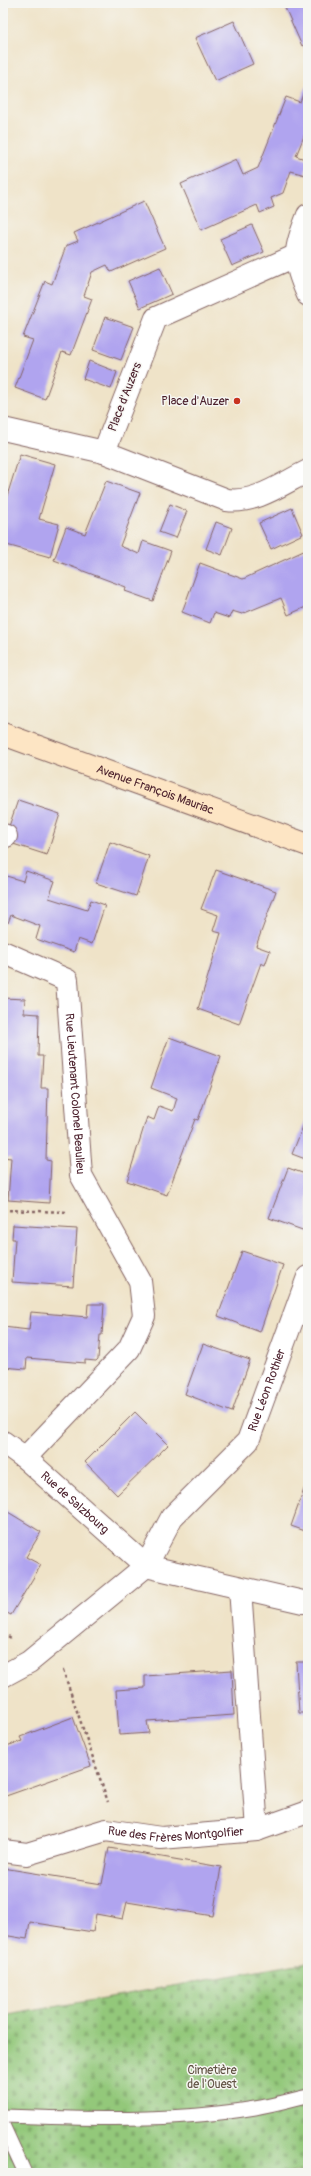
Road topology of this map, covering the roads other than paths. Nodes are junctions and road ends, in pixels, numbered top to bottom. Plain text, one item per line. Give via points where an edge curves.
1 (308, 215) edge
2 (295, 256) junction
3 (308, 295) edge
4 (3, 429) edge
5 (104, 452) junction
6 (308, 471) edge
7 (3, 734) edge
8 (308, 845) edge
9 (3, 952) edge
10 (308, 1277) edge
11 (3, 1442) edge
12 (25, 1458) junction
13 (146, 1566) junction
14 (240, 1588) junction
15 (308, 1602) edge
16 (3, 1676) edge
17 (308, 1812) edge
18 (257, 1830) junction
19 (3, 1851) edge
20 (308, 2096) edge
21 (3, 2116) edge
22 (3, 2125) edge
23 (25, 2173) edge

1 - 2 street
2 - 3 street
2 - 5 street, Place d'Auzers via 156,318
4 - 5 street
5 - 6 street via 227,500 240,502
7 - 8 street, Avenue François Mauriac
9 - 12 street, Rue Lieutenant Colonel Beaulieu via 67,980 81,1174 140,1281 144,1316 129,1349
10 - 13 street, Rue Léon Rothier via 248,1441 172,1517
11 - 12 street, Rue de Salzbourg
12 - 13 street, Rue de Salzbourg
13 - 14 street, Rue de Salzbourg
13 - 16 street via 30,1662
14 - 15 street, Rue de Salzbourg
14 - 18 street, Rue des Frères Montgolfier
17 - 18 street, Rue des Frères Montgolfier
18 - 19 street, Rue des Frères Montgolfier via 161,1838 106,1830 27,1854
20 - 21 lane via 255,2108 173,2117 92,2119
22 - 23 lane

